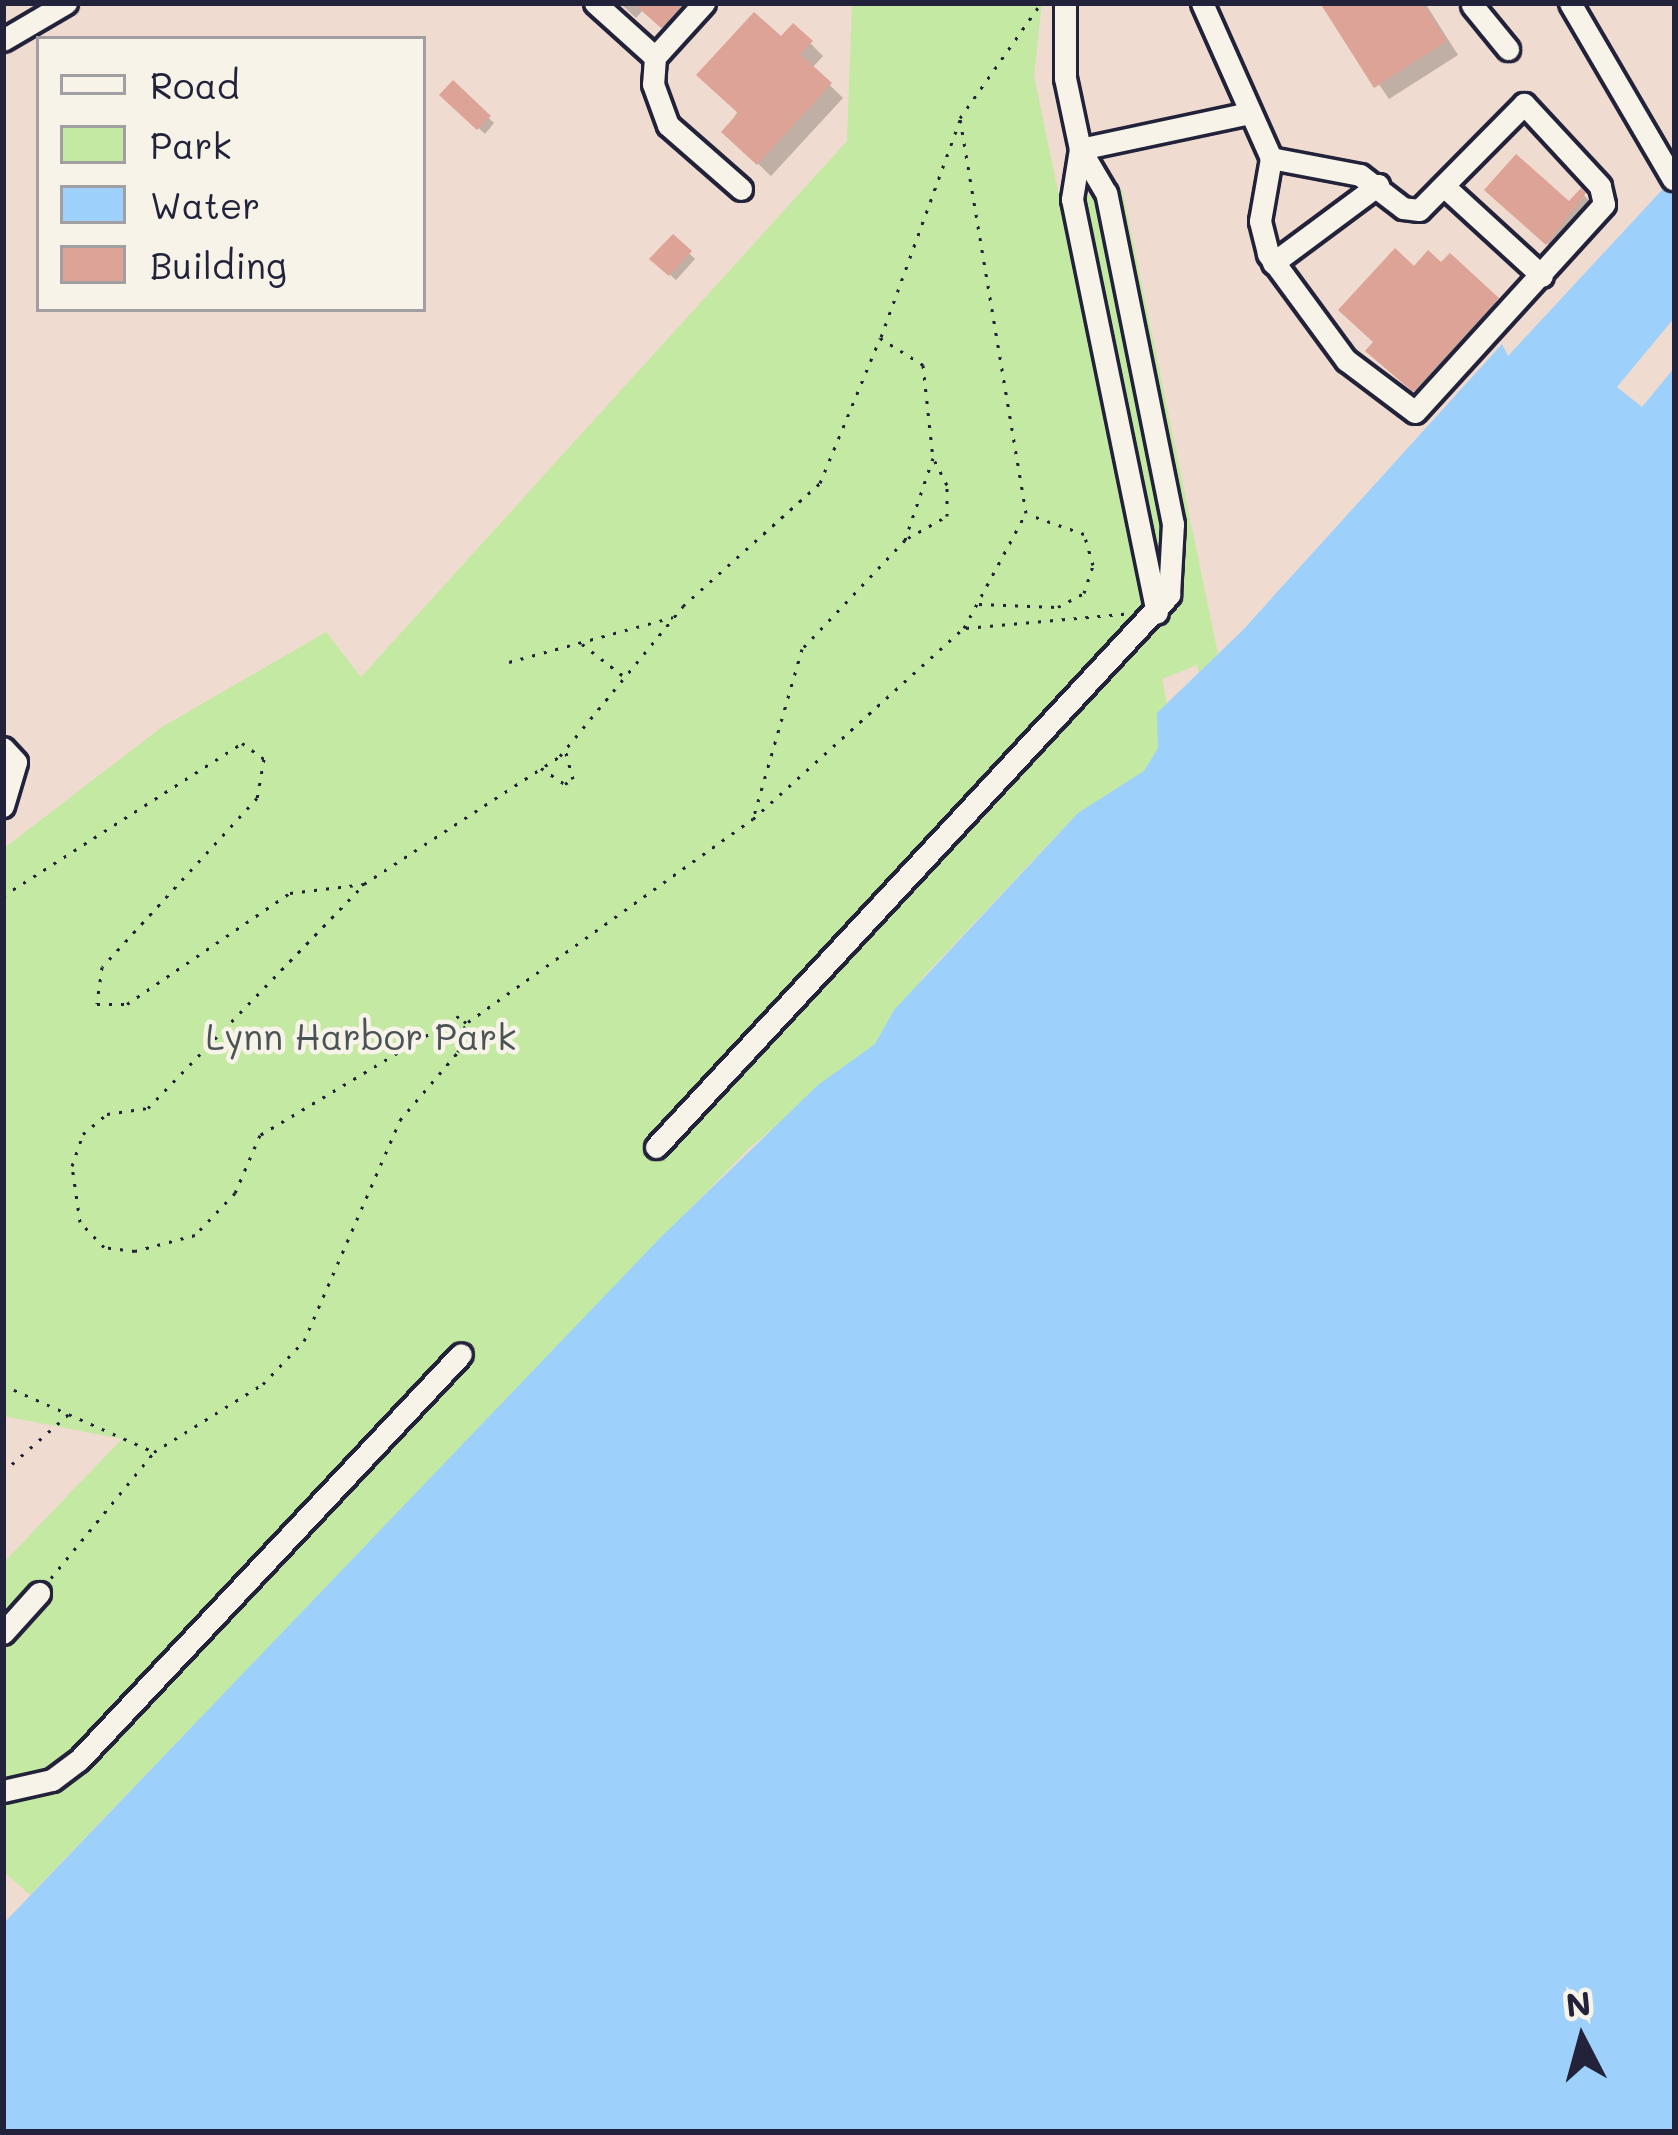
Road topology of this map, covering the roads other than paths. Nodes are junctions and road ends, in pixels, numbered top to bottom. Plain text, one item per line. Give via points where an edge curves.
1 (66, 3) edge
2 (595, 3) edge
3 (704, 3) edge
4 (1065, 3) edge
5 (1202, 3) edge
6 (1570, 3) edge
7 (1473, 4) edge
8 (5, 33) edge
9 (1508, 49) dead end
10 (655, 57) junction
11 (1250, 112) junction
12 (1080, 149) junction
13 (1271, 158) junction
14 (1673, 178) edge
15 (1378, 185) junction
16 (1446, 188) junction
17 (741, 189) dead end
18 (1273, 263) junction
19 (1542, 276) junction
20 (1157, 612) junction
21 (3, 748) edge
22 (3, 806) edge
23 (656, 1147) dead end
24 (461, 1354) dead end
25 (39, 1594) road end
26 (3, 1633) edge
27 (3, 1792) edge

1 - 8 street
2 - 10 street
3 - 10 street
4 - 12 street via 1063,63
5 - 11 street
6 - 14 street
7 - 9 street
10 - 17 street via 653,84 668,125
11 - 12 street
11 - 13 street
12 - 20 street via 1072,199
12 - 20 street via 1106,193 1173,524 1172,584
13 - 15 street
13 - 18 street via 1260,221
15 - 16 street via 1411,211
15 - 18 street
16 - 19 street
16 - 19 street via 1524,104 1604,196 1599,216
18 - 19 street via 1346,360 1415,412
20 - 23 street
21 - 22 street via 16,762
24 - 27 street via 79,1760 52,1780
25 - 26 street

